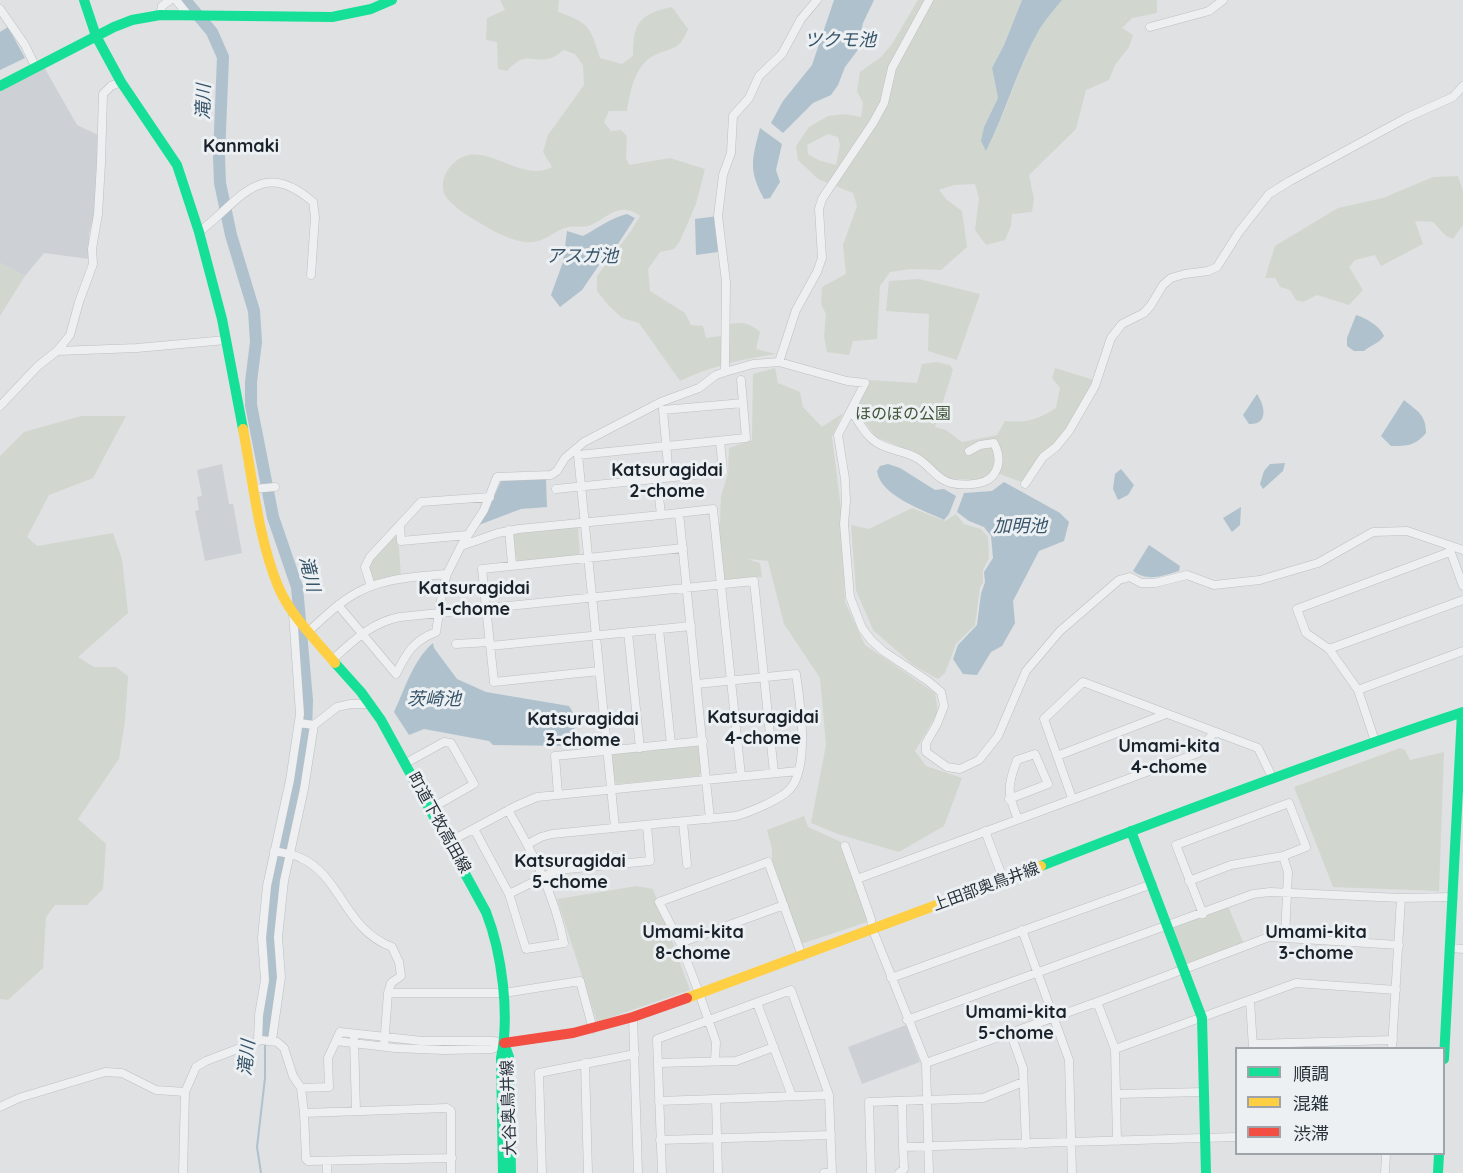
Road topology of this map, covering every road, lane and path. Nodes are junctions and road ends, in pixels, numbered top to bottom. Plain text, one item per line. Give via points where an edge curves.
1 (84, 0) edge
2 (170, 0) edge
3 (176, 0) edge
4 (392, 0) edge
5 (817, 0) edge
6 (929, 0) edge
7 (1223, 0) edge
8 (0, 9) edge
9 (160, 15) junction
10 (188, 15) junction
11 (1150, 27) dead end
12 (96, 36) junction
13 (36, 68) junction
14 (121, 82) junction
15 (0, 86) edge
16 (1463, 86) edge
17 (199, 232) junction
18 (310, 274) dead end
19 (226, 340) junction
20 (57, 351) junction
21 (779, 362) junction
22 (725, 372) junction
23 (741, 380) dead end
24 (743, 403) junction
25 (0, 406) edge
26 (852, 412) junction
27 (720, 441) junction
28 (666, 447) junction
29 (969, 451) dead end
30 (669, 477) junction
31 (657, 479) junction
32 (1025, 484) dead end
33 (580, 486) junction
34 (275, 487) dead end
35 (256, 489) junction
36 (556, 489) dead end
37 (490, 497) junction
38 (679, 513) junction
39 (661, 514) junction
40 (584, 522) junction
41 (400, 525) junction
42 (509, 530) junction
43 (468, 535) junction
44 (461, 546) junction
45 (683, 548) junction
46 (1451, 548) junction
47 (1463, 550) edge
48 (588, 558) junction
49 (513, 565) junction
50 (447, 574) junction
51 (721, 584) junction
52 (371, 586) junction
53 (1463, 586) edge
54 (687, 588) junction
55 (592, 597) junction
56 (1463, 600) edge
57 (338, 605) junction
58 (486, 608) junction
59 (292, 612) junction
60 (439, 612) junction
61 (691, 626) junction
62 (659, 629) junction
63 (308, 632) junction
64 (627, 632) junction
65 (362, 634) junction
66 (596, 635) junction
67 (456, 644) dead end
68 (490, 644) junction
69 (1329, 650) junction
70 (1463, 651) edge
71 (332, 660) junction
72 (599, 671) junction
73 (764, 677) junction
74 (731, 680) junction
75 (697, 684) junction
76 (1358, 690) junction
77 (370, 704) junction
78 (1462, 712) edge
79 (1166, 714) junction
80 (299, 723) junction
81 (314, 725) junction
82 (1214, 732) junction
83 (703, 741) junction
84 (1375, 741) junction
85 (671, 744) junction
86 (640, 748) junction
87 (608, 752) junction
88 (1057, 756) junction
89 (1461, 759) edge
90 (406, 763) junction
91 (798, 771) junction
92 (774, 773) junction
93 (741, 776) junction
94 (1273, 779) junction
95 (706, 780) junction
96 (611, 790) junction
97 (558, 794) junction
98 (1072, 798) junction
99 (1009, 800) junction
100 (430, 809) junction
101 (508, 810) junction
102 (710, 819) junction
103 (1018, 819) junction
104 (683, 822) junction
105 (648, 825) junction
106 (615, 828) junction
107 (474, 829) junction
108 (985, 831) junction
109 (1131, 831) junction
110 (449, 842) junction
111 (528, 844) junction
112 (845, 846) dead end
113 (274, 851) junction
114 (290, 855) junction
115 (1282, 856) junction
116 (687, 864) dead end
117 (543, 876) junction
118 (857, 879) junction
119 (1004, 881) junction
120 (1189, 881) junction
121 (1152, 884) junction
122 (1287, 892) junction
123 (509, 894) junction
124 (1453, 897) junction
125 (1401, 898) junction
126 (784, 905) junction
127 (1203, 914) junction
128 (1168, 926) junction
129 (872, 928) junction
130 (1022, 930) junction
131 (1285, 937) junction
132 (680, 943) junction
133 (1399, 945) junction
134 (1457, 949) edge
135 (802, 956) junction
136 (1183, 970) junction
137 (1038, 974) junction
138 (891, 978) junction
139 (1396, 990) junction
140 (388, 993) junction
141 (504, 993) junction
142 (699, 993) junction
143 (1250, 1000) junction
144 (1097, 1002) junction
145 (757, 1003) junction
146 (260, 1009) junction
147 (275, 1012) junction
148 (633, 1017) junction
149 (1054, 1017) junction
150 (1202, 1018) junction
151 (907, 1020) junction
152 (708, 1021) junction
153 (594, 1029) junction
154 (1010, 1032) junction
155 (385, 1037) junction
156 (354, 1038) junction
157 (260, 1040) junction
158 (272, 1040) junction
159 (336, 1041) junction
160 (504, 1043) junction
161 (1393, 1044) edge
162 (384, 1046) junction
163 (1253, 1046) edge
164 (774, 1047) junction
165 (1445, 1047) edge
166 (1115, 1049) junction
167 (634, 1054) junction
168 (715, 1061) junction
169 (585, 1063) junction
170 (658, 1063) junction
171 (926, 1063) junction
172 (1023, 1082) junction
173 (301, 1088) junction
174 (184, 1092) junction
175 (1204, 1092) junction
176 (1116, 1094) junction
177 (829, 1095) junction
178 (792, 1096) junction
179 (716, 1099) junction
180 (927, 1100) junction
181 (659, 1101) junction
182 (902, 1101) junction
183 (0, 1107) edge
184 (356, 1110) junction
185 (304, 1113) junction
186 (831, 1135) junction
187 (1235, 1137) edge
188 (718, 1138) junction
189 (1206, 1138) junction
190 (660, 1140) junction
191 (1117, 1141) junction
192 (1072, 1142) junction
193 (1026, 1144) junction
194 (903, 1147) junction
195 (928, 1147) junction
196 (1386, 1155) edge
197 (1439, 1155) edge
198 (452, 1158) junction
199 (327, 1161) junction
200 (183, 1173) edge
201 (327, 1173) edge
202 (451, 1173) edge
203 (503, 1173) edge
204 (512, 1173) edge
205 (542, 1173) edge
206 (588, 1173) edge
207 (638, 1173) edge
208 (662, 1173) edge
209 (718, 1173) edge
210 (824, 1173) edge
211 (871, 1173) edge
212 (899, 1173) edge
213 (929, 1173) edge
214 (1072, 1173) edge
215 (1206, 1173) edge
216 (1385, 1173) edge
217 (1438, 1173) edge

1 - 12 street, 町道下牧高田線
2 - 9 street via 162,6
3 - 10 street
4 - 10 street via 332,17
5 - 22 street via 801,19 782,54 759,76 749,98 733,116 731,153 723,175 718,216 726,282
6 - 21 street via 892,68 884,103 822,199 822,258 796,310
7 - 11 street via 1209,11
8 - 13 street
9 - 10 street
9 - 12 street via 132,20
12 - 13 street
12 - 14 street, 町道下牧高田線
13 - 15 street
14 - 17 street, 町道下牧高田線 via 177,165
14 - 20 street via 103,94 93,264 70,335
16 - 32 street via 1453,97 1406,118 1269,194 1216,267 1171,278 1163,285 1152,305 1122,324 1112,338 1095,386 1069,431 1043,457
17 - 18 street via 248,189 264,182 298,188 313,202
17 - 19 street, 町道下牧高田線
19 - 20 street
19 - 35 street, 町道下牧高田線
20 - 25 street
21 - 22 street
21 - 26 street via 865,383
22 - 37 street via 584,442 554,474 497,477
23 - 24 street
24 - 27 street via 746,438
24 - 28 street via 663,410
26 - 29 street via 872,439 917,458 944,480 966,484 989,480 999,461 994,443
26 - 46 street via 838,435 845,478 850,597 871,640 941,692 944,706 926,743 926,752 947,767 960,769 986,752 998,736 1026,671 1060,631 1119,580 1130,577 1141,583 1155,583 1187,575 1214,585 1260,580 1318,563 1373,532 1407,531
27 - 28 street
27 - 30 street via 723,472
28 - 30 street
28 - 33 street via 578,455
30 - 31 street
31 - 33 street
31 - 39 street
33 - 36 street
33 - 40 street
34 - 35 street
35 - 59 street, 町道下牧高田線 via 271,570
37 - 41 street via 421,502
37 - 43 street
38 - 39 street
38 - 45 street
38 - 51 street via 713,509
39 - 40 street
40 - 42 street
40 - 48 street
41 - 43 street via 401,541
41 - 52 street via 370,556 365,567
42 - 44 street
42 - 49 street
43 - 44 street
44 - 50 street
45 - 48 street
45 - 54 street
46 - 47 street
46 - 53 street
46 - 69 street via 1448,553 1297,609 1306,633
48 - 49 street
48 - 55 street
49 - 58 street via 482,568
50 - 52 street
50 - 60 street
51 - 54 street
51 - 73 street via 753,581
51 - 74 street
52 - 57 street
54 - 55 street
54 - 61 street
55 - 58 street
55 - 66 street
56 - 69 street
57 - 63 street
57 - 65 street
58 - 60 street
58 - 68 street
59 - 63 street, 町道下牧高田線
59 - 80 street
60 - 65 street via 390,619
60 - 65 street via 436,632 420,638 396,674
61 - 62 street
61 - 75 street
62 - 64 street
62 - 85 street
63 - 71 street, 町道下牧高田線
64 - 66 street
64 - 86 street
65 - 71 street
66 - 68 street
66 - 72 street
67 - 68 street
68 - 72 street via 494,682
69 - 76 street
70 - 76 street
71 - 77 street, 町道下牧高田線
72 - 87 street
73 - 74 street
73 - 91 street via 796,674 803,736
73 - 92 street
74 - 75 street
74 - 93 street
75 - 83 street
76 - 84 street
77 - 81 street via 337,707
77 - 90 street, 町道下牧高田線
78 - 84 street, 上田部奥鳥井線
78 - 89 street
79 - 82 street
79 - 88 street
79 - 88 street via 1083,682 1044,718
80 - 81 street
80 - 113 street
81 - 114 street
82 - 94 street via 1258,748
82 - 98 street via 1197,753
83 - 85 street
83 - 95 street
84 - 94 street, 上田部奥鳥井線
85 - 86 street
86 - 87 street
87 - 96 street
87 - 97 street via 555,756
88 - 98 street
89 - 124 street
90 - 100 street, 町道下牧高田線
90 - 100 street via 444,742 451,743 474,784
91 - 92 street
91 - 102 street via 792,787 784,794 743,814
92 - 93 street
93 - 95 street
94 - 109 street, 上田部奥鳥井線
95 - 96 street
95 - 102 street
96 - 97 street
96 - 106 street
97 - 101 street
98 - 103 street
99 - 99 street via 1017,760 1035,754 1048,784
99 - 103 street
100 - 110 street, 町道下牧高田線
101 - 107 street
101 - 111 street
102 - 104 street
103 - 108 street
104 - 105 street
104 - 116 street
105 - 106 street
105 - 117 street via 650,861 564,869
106 - 111 street via 546,835
107 - 110 street
107 - 123 street
108 - 118 street
108 - 119 street
109 - 119 street, 上田部奥鳥井線
109 - 121 street
110 - 141 street, 町道下牧高田線 via 493,930
111 - 117 street
112 - 118 street
113 - 114 street
113 - 146 street via 262,938 265,980
114 - 140 street via 328,879 357,923 379,942 392,947 401,970
114 - 147 street via 278,937 281,977
115 - 120 street via 1231,865
115 - 120 street via 1306,847 1289,803 1176,845
115 - 122 street via 1288,872
117 - 123 street
117 - 123 street via 564,943 526,949
118 - 129 street
119 - 129 street, 上田部奥鳥井線
120 - 127 street
121 - 128 street
121 - 130 street
122 - 125 street
122 - 127 street via 1253,894
122 - 131 street
124 - 125 street
124 - 134 street
125 - 133 street
126 - 132 street
126 - 132 street via 768,862 659,902
126 - 135 street
127 - 128 street
128 - 136 street
128 - 137 street
129 - 135 street, 上田部奥鳥井線
129 - 138 street
130 - 137 street
130 - 138 street
131 - 133 street
131 - 136 street via 1269,937
132 - 142 street
133 - 139 street
134 - 165 street
135 - 142 street, 上田部奥鳥井線
136 - 144 street
136 - 150 street
137 - 149 street
137 - 151 street
138 - 151 street
139 - 143 street via 1296,983
139 - 161 street
140 - 141 street
140 - 155 street
141 - 153 street via 580,981
141 - 160 street, 町道下牧高田線
142 - 148 street, 上田部奥鳥井線
142 - 152 street
143 - 150 street
143 - 163 street
144 - 149 street
144 - 166 street
145 - 152 street
145 - 164 street
145 - 177 street via 791,990
146 - 147 street
146 - 157 street
147 - 158 street
148 - 153 street, 上田部奥鳥井線
148 - 167 street
149 - 154 street
149 - 192 street via 1069,1060
150 - 166 street
150 - 175 street
151 - 171 street
152 - 168 street via 716,1042
152 - 170 street via 657,1039
153 - 160 street, 上田部奥鳥井線
154 - 171 street
154 - 172 street via 1023,1068
155 - 156 street
155 - 160 street
155 - 162 street
156 - 159 street
156 - 159 street via 340,1032
156 - 162 street
156 - 184 street
157 - 158 street
157 - 174 street via 200,1063
158 - 173 street via 284,1048 293,1077
159 - 173 street via 328,1058 329,1087
160 - 162 street via 492,1049 458,1050
160 - 203 street
160 - 204 street, 大谷奥鳥井線 via 509,1057
161 - 163 street
164 - 168 street via 736,1061
164 - 178 street
166 - 176 street
167 - 169 street
167 - 207 street
168 - 170 street
169 - 205 street via 539,1073
169 - 206 street
170 - 181 street
171 - 180 street
172 - 180 street via 983,1098
172 - 193 street
173 - 185 street
174 - 183 street via 156,1090 122,1073 105,1072
174 - 200 street
175 - 176 street
175 - 189 street
176 - 191 street
177 - 178 street
177 - 186 street
178 - 179 street
179 - 181 street
179 - 188 street
180 - 182 street
180 - 195 street
181 - 190 street
182 - 194 street
182 - 211 street via 869,1102
184 - 185 street
184 - 198 street via 447,1108 451,1111
185 - 199 street via 306,1159
186 - 188 street
186 - 210 street via 832,1173
187 - 189 street
188 - 190 street
188 - 209 street
189 - 191 street
189 - 215 street
190 - 208 street
191 - 192 street
192 - 193 street
192 - 214 street
193 - 195 street
194 - 195 street
194 - 212 street via 904,1169
195 - 213 street
196 - 216 street
197 - 217 street
198 - 199 street
198 - 202 street
199 - 201 street

